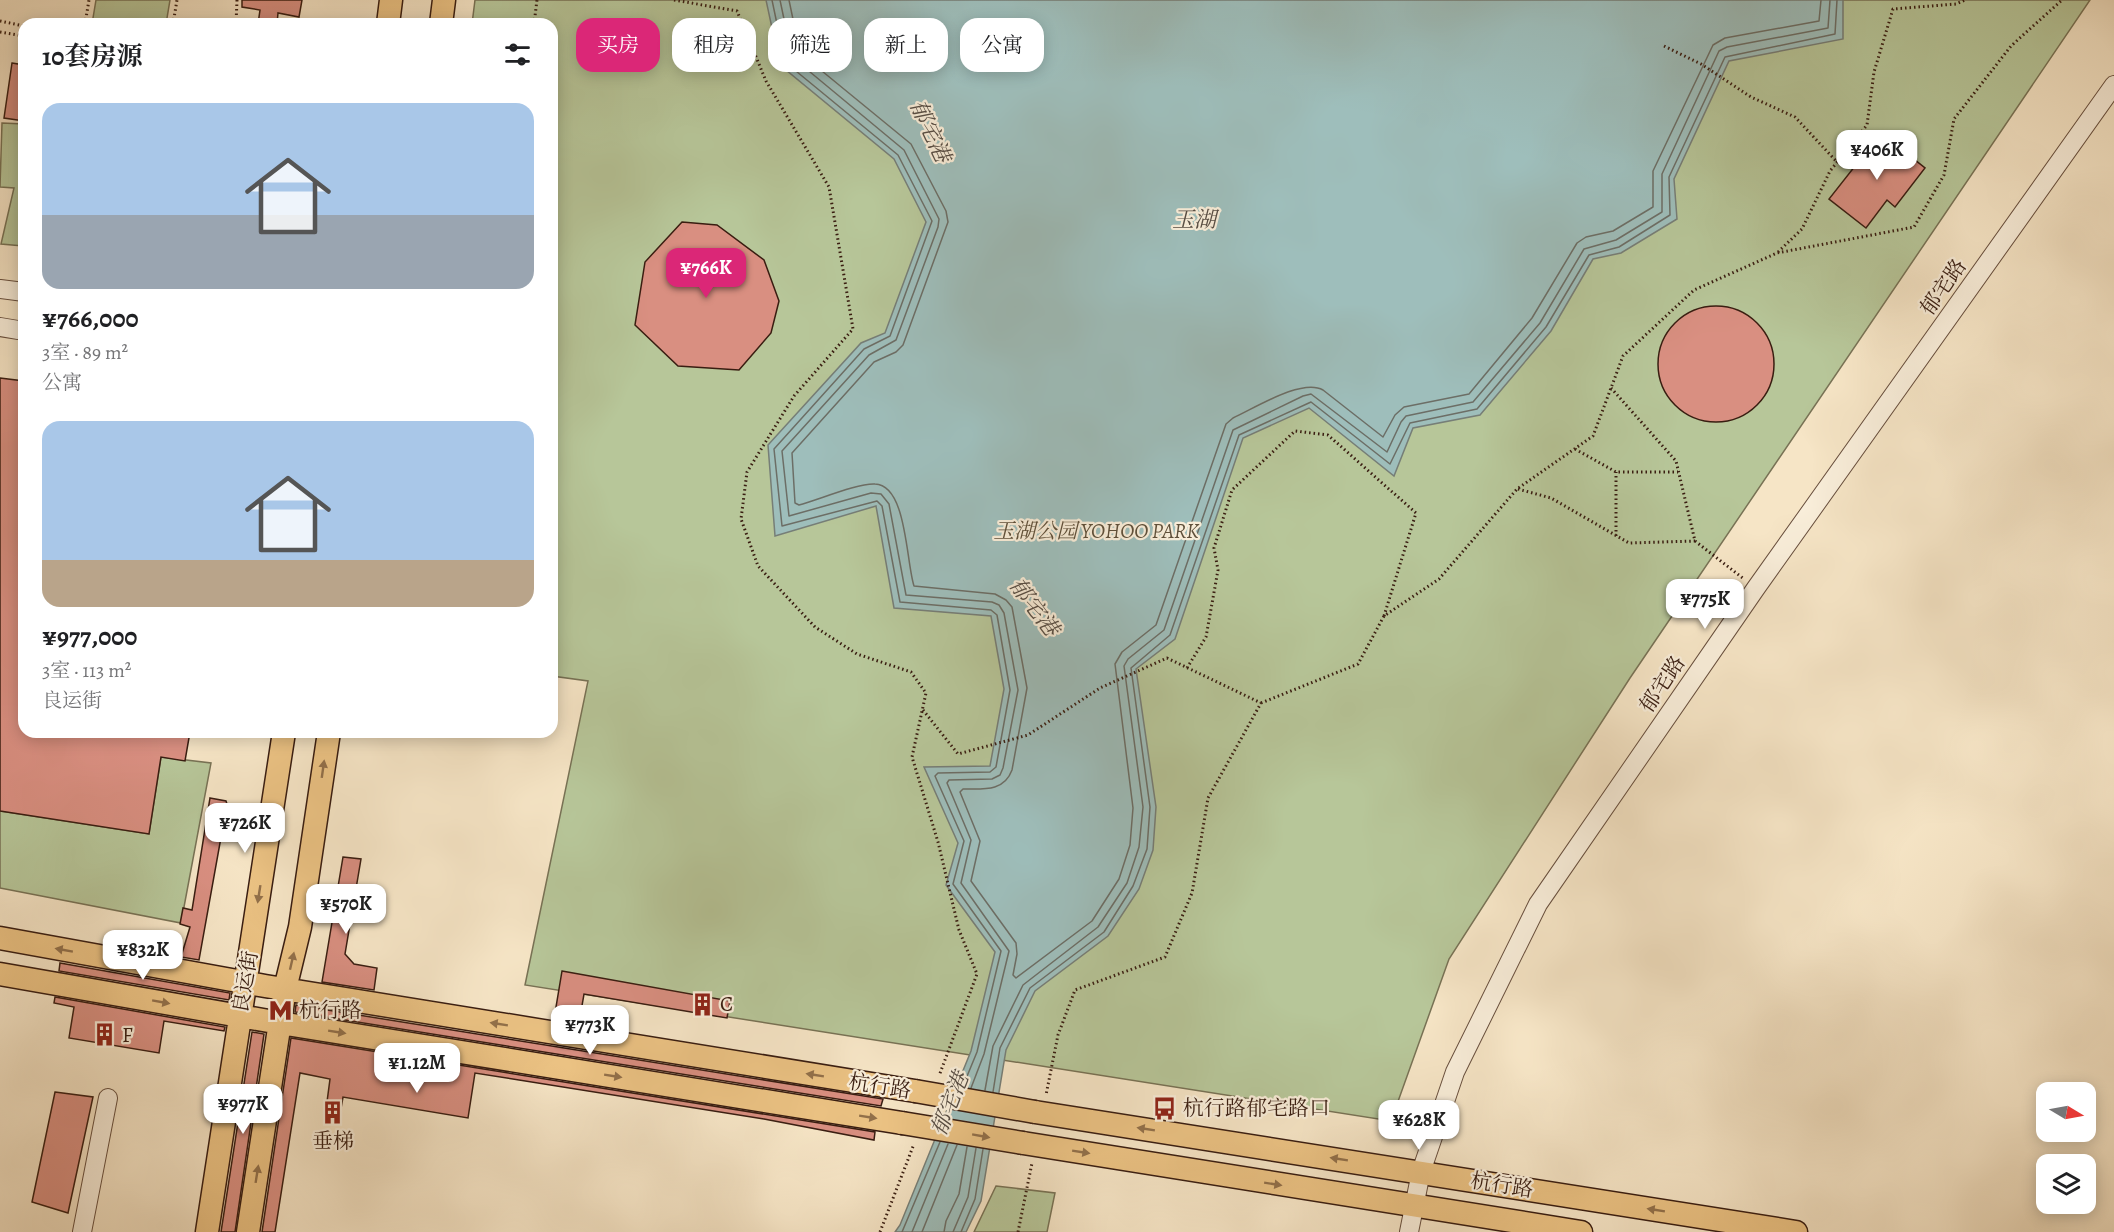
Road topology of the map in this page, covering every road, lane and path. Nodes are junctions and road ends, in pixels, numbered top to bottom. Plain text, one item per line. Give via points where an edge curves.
1 (89, 0) edge
2 (177, 0) edge
3 (237, 0) edge
4 (391, 0) edge
5 (444, 0) edge
6 (537, 0) edge
7 (674, 0) edge
8 (1965, 0) edge
9 (2062, 0) edge
10 (86, 18) edge
11 (174, 18) edge
12 (236, 18) edge
13 (389, 18) edge
14 (442, 18) edge
15 (535, 18) edge
16 (0, 21) edge
17 (18, 25) edge
18 (0, 32) edge
19 (18, 35) edge
20 (1664, 46) dead end
21 (2114, 85) edge
22 (1838, 162) junction
23 (1777, 253) junction
24 (0, 289) edge
25 (18, 291) edge
26 (0, 327) edge
27 (18, 330) edge
28 (1611, 388) junction
29 (1574, 449) junction
30 (1616, 472) junction
31 (1678, 472) junction
32 (1517, 489) junction
33 (1616, 536) junction
34 (1695, 540) junction
35 (1755, 588) junction
36 (1383, 616) junction
37 (1188, 668) junction
38 (1262, 703) junction
39 (922, 710) junction
40 (283, 738) edge
41 (328, 738) edge
42 (0, 938) edge
43 (0, 974) edge
44 (246, 982) junction
45 (285, 989) junction
46 (238, 1016) junction
47 (279, 1023) junction
48 (936, 1084) dead end
49 (108, 1098) dead end
50 (1039, 1112) junction
51 (909, 1131) junction
52 (1029, 1144) junction
53 (1422, 1172) junction
54 (1414, 1207) junction
55 (82, 1232) edge
56 (207, 1232) edge
57 (248, 1232) edge
58 (880, 1232) edge
59 (1018, 1232) edge
60 (1409, 1232) edge
61 (1581, 1232) edge
62 (1796, 1232) edge

1 - 10 path
2 - 11 path
3 - 12 path
4 - 13 main road
5 - 14 main road
6 - 15 path
7 - 39 path via 737,11 766,81 829,188 853,329 794,396 747,472 741,519 758,566 815,627 856,654 911,672 926,693
8 - 22 path via 1893,9 1874,72 1868,125
9 - 23 path via 2011,46 1954,119 1944,175 1914,227
16 - 17 path
18 - 19 path
20 - 22 path via 1701,64 1751,97 1795,117
21 - 35 street, 郁宅路
22 - 23 path via 1802,229
23 - 28 path via 1694,290 1623,356
24 - 25 street
26 - 27 street
28 - 29 path via 1593,436
28 - 31 path via 1676,461
29 - 30 path
29 - 32 path
30 - 31 path
30 - 33 path
31 - 34 path
32 - 33 path via 1551,498
32 - 36 path via 1439,579
33 - 34 path via 1629,543
34 - 35 path
35 - 53 street, 郁宅路 via 1538,904 1455,1072
36 - 37 path via 1416,513 1328,435 1295,431 1232,490 1214,548 1218,570 1206,637
36 - 38 path via 1358,664
37 - 38 path
37 - 39 path via 1167,658 1100,688 1028,735 958,754
38 - 50 path via 1208,798 1192,893 1165,957 1075,990 1058,1035
39 - 48 path via 912,757 959,930 977,974
40 -> 44 main road, 良运街
45 -> 41 main road, 良运街 via 300,927
44 -> 42 main road, 杭行路
43 -> 46 main road, 杭行路
44 - 45 main road, 杭行路
44 - 46 main road, 良运街
45 - 47 main road, 良运街
50 -> 45 main road, 杭行路, bridge
46 - 47 main road, 杭行路
46 - 56 main road, 良运街
47 -> 51 main road, 杭行路
57 -> 47 main road, 良运街
49 - 55 street
53 -> 50 main road, 杭行路
51 -> 52 main road, 杭行路, bridge
51 - 58 path
52 -> 54 main road, 杭行路
52 - 59 path
53 - 54 street, 郁宅路
62 -> 53 main road, 杭行路
54 - 60 street, 郁宅路
54 - 61 main road, 杭行路

